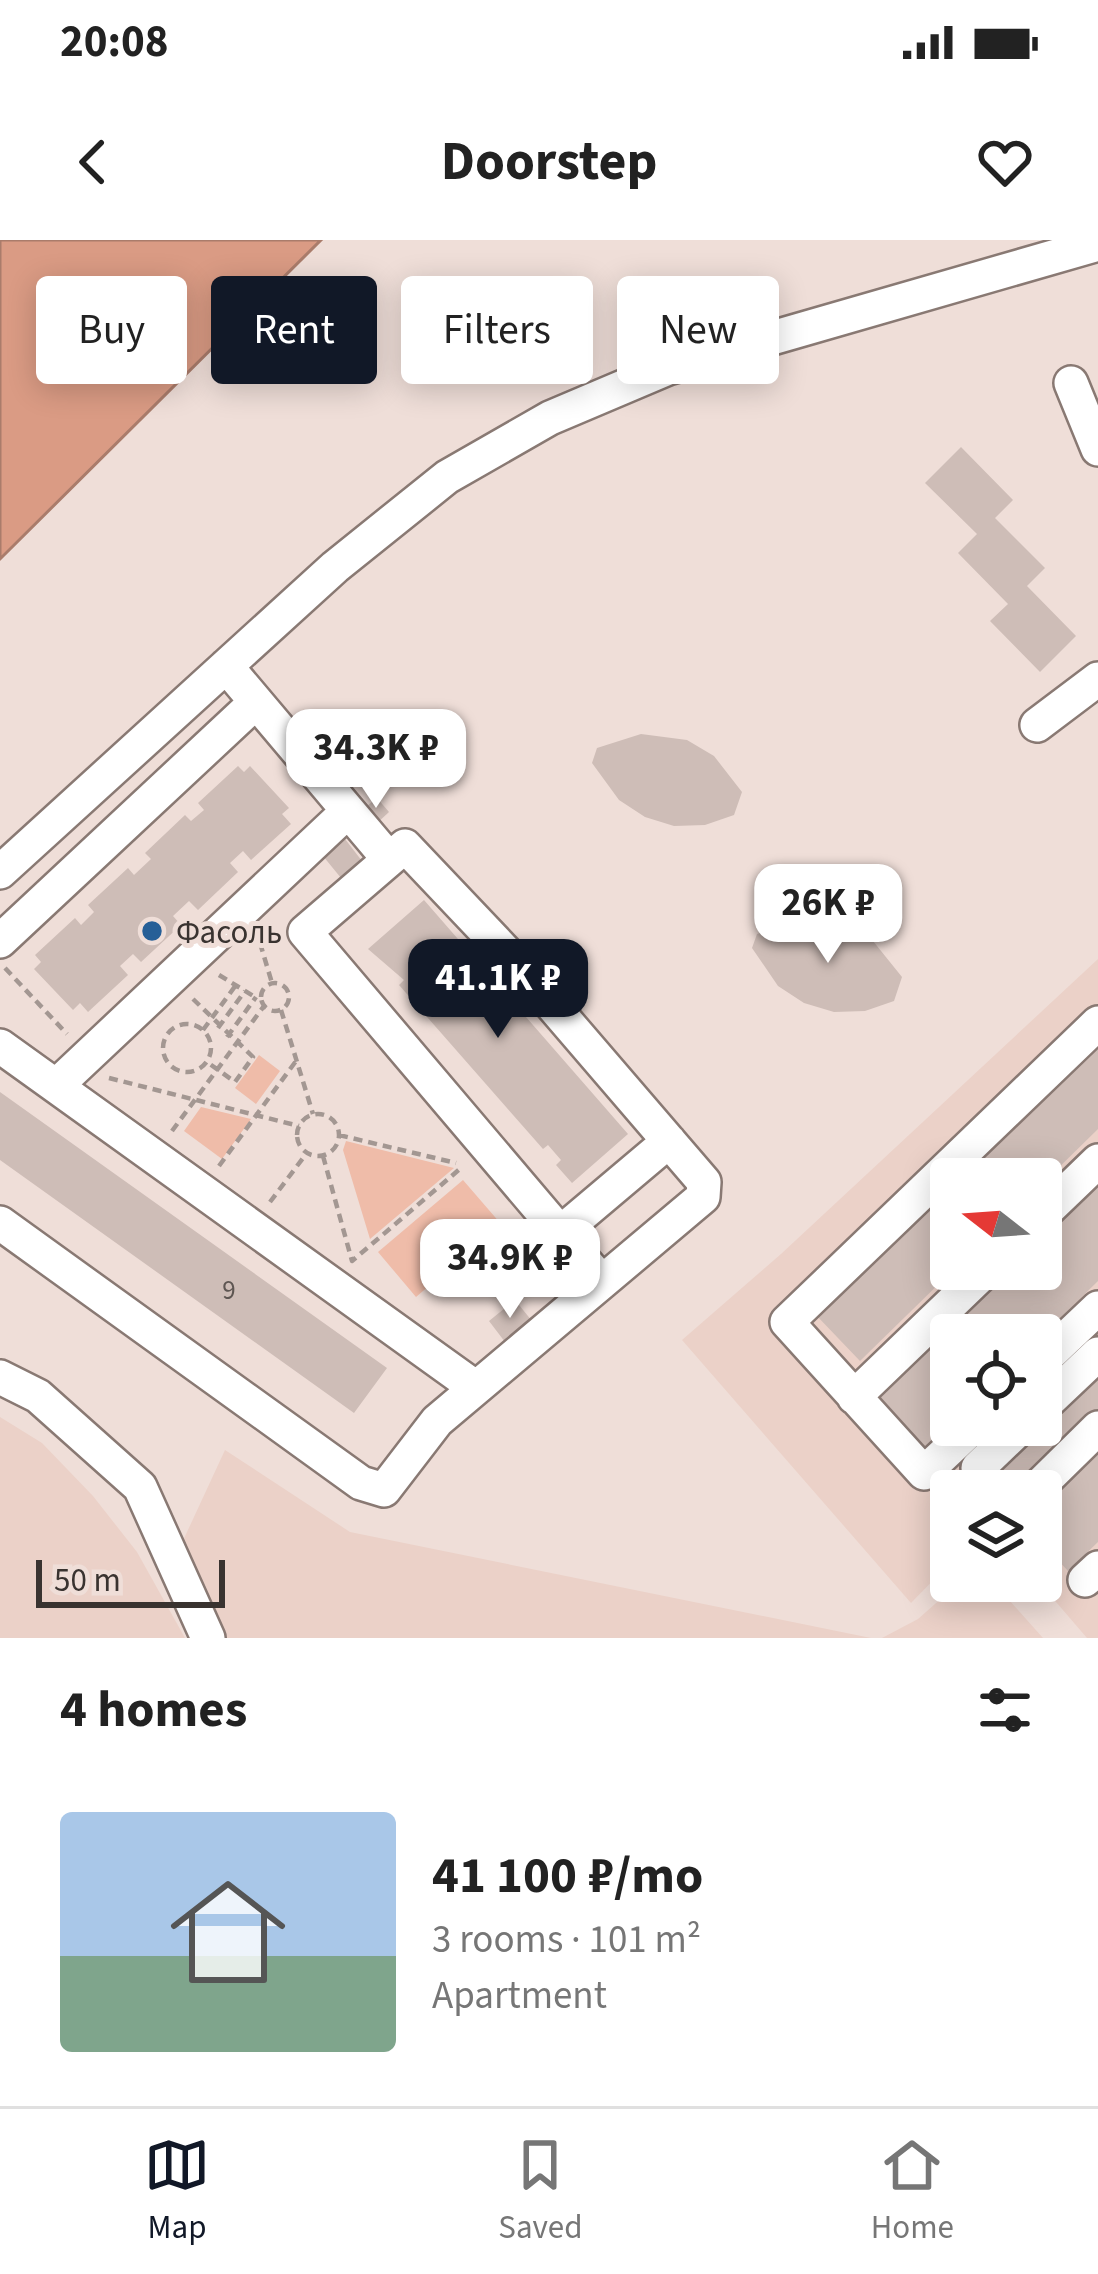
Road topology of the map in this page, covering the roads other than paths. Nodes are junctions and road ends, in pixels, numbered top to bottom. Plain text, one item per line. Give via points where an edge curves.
1 (1098, 244) edge
2 (1071, 383) dead end
3 (1098, 449) edge
4 (226, 666) junction
5 (1098, 679) edge
6 (256, 702) junction
7 (1037, 725) dead end
8 (348, 811) junction
9 (388, 858) junction
10 (0, 872) edge
11 (267, 887) junction
12 (304, 932) junction
13 (0, 941) edge
14 (1098, 1023) edge
15 (0, 1046) edge
16 (56, 1085) junction
17 (669, 1141) junction
18 (1098, 1161) edge
19 (1062, 1196) edge
20 (0, 1222) edge
21 (560, 1233) junction
22 (602, 1282) junction
23 (964, 1290) edge
24 (1098, 1308) edge
25 (1062, 1342) edge
26 (1098, 1354) edge
27 (0, 1377) edge
28 (476, 1388) junction
29 (1062, 1388) edge
30 (854, 1396) junction
31 (1098, 1428) edge
32 (953, 1446) edge
33 (1001, 1446) edge
34 (978, 1468) dead end
35 (1055, 1470) edge
36 (208, 1638) edge

1 - 4 street via 668,368 550,418 447,477
2 - 3 street
4 - 6 street
4 - 10 street
5 - 7 street
6 - 8 street
6 - 13 street
8 - 9 street
8 - 11 street
9 - 12 street
9 - 17 street via 410,848
11 - 12 street
11 - 16 street via 98,1067
12 - 21 street
14 - 30 street via 787,1322
15 - 16 street
16 - 28 street
17 - 21 street
17 - 22 street via 704,1182 703,1197
18 - 19 street
20 - 28 street via 361,1483 384,1490 437,1421
21 - 22 street
22 - 28 street
23 - 30 street
24 - 25 street
26 - 29 street
27 - 36 street via 38,1396 140,1487
30 - 32 street via 924,1473
31 - 35 street
33 - 34 street

